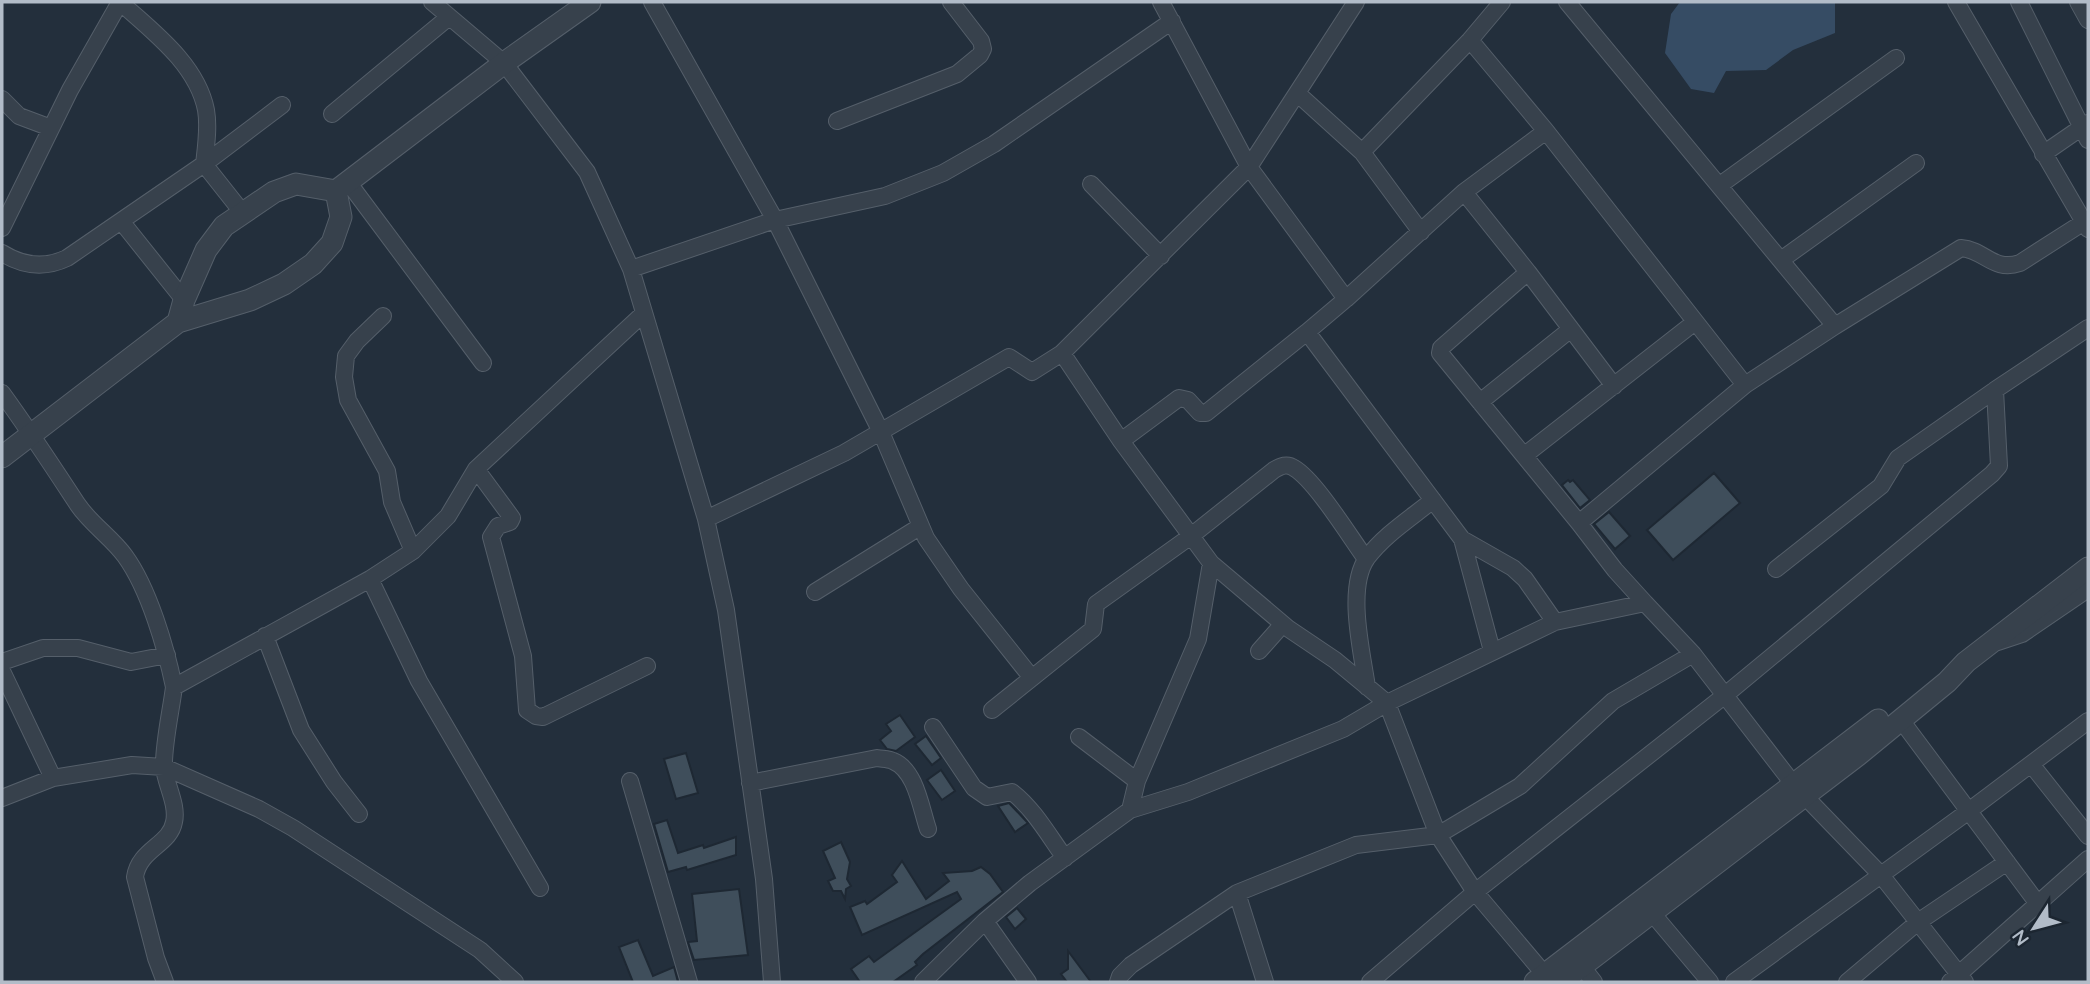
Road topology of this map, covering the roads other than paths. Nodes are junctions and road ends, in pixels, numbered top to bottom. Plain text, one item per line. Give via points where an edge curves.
1 (120, 2) edge
2 (432, 2) edge
3 (590, 2) edge
4 (652, 2) edge
5 (951, 2) edge
6 (1356, 2) edge
7 (1502, 2) edge
8 (1567, 2) edge
9 (1956, 2) edge
10 (2019, 2) edge
11 (2078, 2) edge
12 (1168, 8) edge
13 (449, 17) junction
14 (2088, 20) edge
15 (1470, 40) junction
16 (1896, 58) dead end
17 (504, 63) junction
18 (1298, 94) junction
19 (2, 99) edge
20 (282, 105) dead end
21 (332, 114) dead end
22 (837, 121) dead end
23 (51, 128) junction
24 (2086, 130) edge
25 (1546, 131) junction
26 (1363, 152) junction
27 (2043, 154) junction
28 (1916, 163) dead end
29 (204, 164) junction
30 (1249, 167) junction
31 (1091, 184) dead end
32 (1720, 185) junction
33 (342, 187) junction
34 (1464, 192) junction
35 (242, 212) junction
36 (775, 220) junction
37 (121, 221) junction
38 (2086, 226) edge
39 (2, 228) edge
40 (1421, 232) junction
41 (2, 253) edge
42 (1161, 256) junction
43 (1781, 260) junction
44 (631, 269) junction
45 (1528, 272) junction
46 (1346, 299) junction
47 (184, 300) junction
48 (644, 313) junction
49 (383, 316) dead end
50 (178, 321) junction
51 (1695, 322) junction
52 (1835, 326) junction
53 (2088, 328) edge
54 (1571, 329) junction
55 (1307, 332) junction
56 (1062, 353) junction
57 (483, 363) dead end
58 (1745, 385) junction
59 (1614, 386) junction
60 (1995, 390) junction
61 (2, 393) edge
62 (1480, 402) junction
63 (881, 432) junction
64 (33, 434) junction
65 (1121, 441) junction
66 (1525, 455) junction
67 (2, 457) edge
68 (476, 469) junction
69 (1433, 500) junction
70 (706, 519) junction
71 (1578, 523) junction
72 (921, 526) junction
73 (1191, 536) junction
74 (1462, 539) junction
75 (413, 551) junction
76 (1366, 559) junction
77 (1211, 563) junction
78 (2088, 568) edge
79 (1776, 569) dead end
80 (370, 579) junction
81 (2088, 589) edge
82 (815, 592) dead end
83 (1645, 603) junction
84 (1555, 622) junction
85 (1283, 624) junction
86 (265, 636) junction
87 (1986, 646) junction
88 (1259, 651) dead end
89 (1492, 651) junction
90 (1693, 654) junction
91 (167, 655) junction
92 (2, 662) edge
93 (1966, 662) junction
94 (647, 666) dead end
95 (2, 671) edge
96 (1032, 678) junction
97 (173, 687) junction
98 (1367, 687) junction
99 (1724, 696) junction
100 (1387, 703) junction
101 (992, 710) dead end
102 (1901, 720) junction
103 (2088, 721) edge
104 (933, 727) dead end
105 (1079, 737) dead end
106 (2031, 764) junction
107 (164, 767) junction
108 (53, 778) junction
109 (629, 781) dead end
110 (1137, 781) junction
111 (750, 783) junction
112 (1799, 791) junction
113 (2, 798) edge
114 (1130, 810) junction
115 (1970, 810) junction
116 (359, 814) dead end
117 (2085, 826) edge
118 (928, 829) dead end
119 (1437, 835) junction
120 (1065, 858) junction
121 (2088, 859) edge
122 (2007, 862) junction
123 (1881, 875) junction
124 (540, 888) dead end
125 (1475, 892) junction
126 (1237, 894) junction
127 (2038, 904) junction
128 (1652, 913) junction
129 (985, 922) junction
130 (1918, 922) junction
131 (1583, 967) edge
132 (1548, 980) edge
133 (1958, 980) edge
134 (165, 982) edge
135 (515, 982) edge
136 (689, 982) edge
137 (772, 982) edge
138 (923, 982) edge
139 (1028, 982) edge
140 (1118, 982) edge
141 (1265, 982) edge
142 (1370, 982) edge
143 (1710, 982) edge
144 (1734, 982) edge
145 (1847, 982) edge

1 - 23 street
1 - 29 street via 164,43 196,83 206,113
2 - 13 street
3 - 17 street
4 - 36 street
5 - 22 street via 981,41 980,55 957,74
6 - 18 street
7 - 15 street
8 - 32 street
9 - 27 street
10 - 24 street
11 - 14 street
12 - 30 street
12 - 36 street via 995,144 943,173 886,196
13 - 17 street
13 - 21 street
15 - 25 street
15 - 26 street
16 - 32 street
17 - 33 street
17 - 44 street via 587,172
18 - 26 street
18 - 30 street
19 - 23 street via 19,116
20 - 29 street
23 - 39 street
24 - 27 street
25 - 34 street
25 - 51 street
26 - 40 street
27 - 38 street
28 - 43 street
29 - 35 street
29 - 37 street
30 - 42 street
30 - 46 street
31 - 42 street
32 - 43 street
33 - 35 street via 296,184
33 - 50 street via 341,217 332,243 313,264 250,300
33 - 57 street
34 - 40 street
34 - 45 street
35 - 47 street via 206,250
36 - 44 street
36 - 63 street
37 - 41 street via 53,265 31,265
37 - 47 street
38 - 52 street via 2010,266 1961,248
40 - 46 street
42 - 56 street
43 - 52 street
44 - 48 street
45 - 54 street
45 - 62 street via 1441,348 1442,356
46 - 55 street
47 - 50 street
48 - 68 street
48 - 70 street
49 - 75 street via 346,356 344,377 348,400 387,471 392,502
50 - 64 street
51 - 58 street
51 - 59 street
52 - 58 street
53 - 60 street
54 - 59 street
54 - 62 street
55 - 65 street via 1206,413 1179,398
55 - 69 street
56 - 63 street via 1032,372 1009,357
56 - 65 street
58 - 71 street
59 - 66 street
60 - 79 street via 1898,458 1881,486
60 - 99 street via 1999,466
61 - 64 street
62 - 66 street
63 - 70 street
63 - 72 street
64 - 67 street
64 - 91 street via 80,508 125,555
65 - 73 street
66 - 71 street
68 - 75 street via 448,516
68 - 94 street via 512,518 491,537 523,656 527,710 543,717
69 - 74 street
69 - 76 street
70 - 111 street via 726,610
71 - 83 street
72 - 82 street
72 - 96 street via 961,589
73 - 76 street via 1274,470 1293,466 1309,479
73 - 77 street
73 - 96 street via 1097,604 1093,629
74 - 84 street via 1513,568
74 - 89 street
75 - 80 street
76 - 98 street via 1357,588
77 - 85 street
77 - 110 street via 1198,639
78 - 87 street
80 - 86 street
80 - 124 street via 419,681
81 - 87 street via 2022,634
83 - 84 street
83 - 90 street
84 - 89 street
85 - 88 street
85 - 98 street
86 - 97 street
86 - 116 street via 302,730
87 - 93 street
89 - 100 street
90 - 99 street
90 - 119 street via 1613,701 1520,786
91 - 92 street via 131,662 78,648 43,648
91 - 97 street
93 - 102 street
93 - 112 street via 1946,668
95 - 108 street
96 - 101 street
97 - 107 street
98 - 100 street
99 - 112 street
99 - 125 street
100 - 114 street via 1330,734 1188,792
100 - 119 street
102 - 112 street
102 - 115 street
103 - 106 street
104 - 120 street via 974,788 987,797 1012,792
105 - 110 street
106 - 115 street
106 - 117 street
107 - 108 street via 132,765
107 - 134 street via 174,823 136,867 135,877
107 - 135 street via 293,828 480,950
108 - 113 street
109 - 136 street
110 - 114 street
111 - 118 street via 877,758 894,761 911,779
111 - 137 street
112 - 123 street
112 - 128 street
112 - 131 street
114 - 120 street
115 - 122 street
115 - 123 street
119 - 125 street
119 - 126 street via 1356,845
120 - 129 street
121 - 127 street
122 - 127 street
122 - 130 street
123 - 130 street
123 - 144 street
125 - 132 street
125 - 142 street
126 - 140 street via 1131,965
126 - 141 street
127 - 133 street
128 - 131 street
128 - 143 street
129 - 138 street
129 - 139 street
130 - 133 street
130 - 145 street
131 - 132 street

